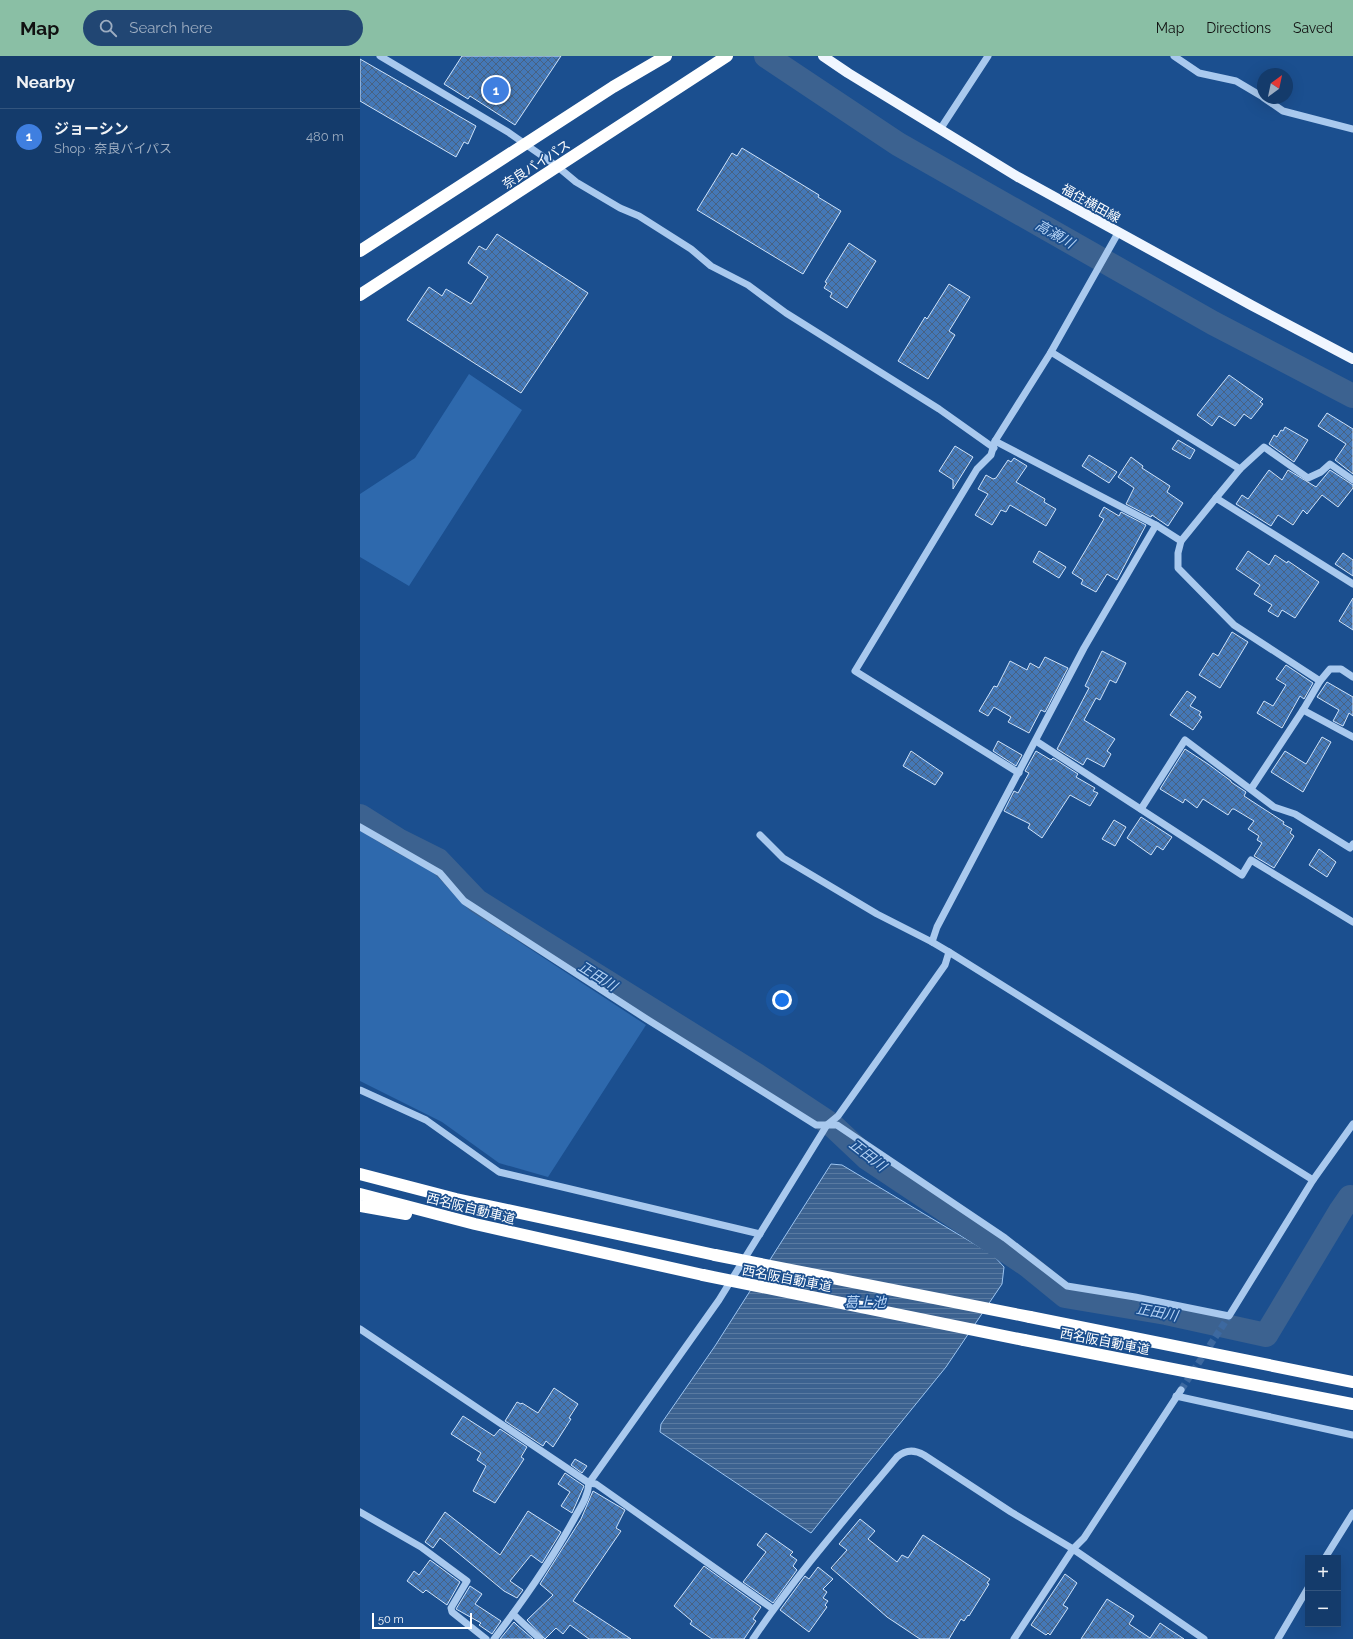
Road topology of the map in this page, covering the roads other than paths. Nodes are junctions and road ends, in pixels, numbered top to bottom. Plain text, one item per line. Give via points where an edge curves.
1 (380, 56) edge
2 (666, 56) edge
3 (727, 56) edge
4 (823, 56) edge
5 (988, 56) edge
6 (1174, 56) edge
7 (1257, 94) edge
8 (1273, 104) edge
9 (941, 128) junction
10 (1353, 129) edge
11 (526, 144) junction
12 (558, 167) junction
13 (1118, 233) junction
14 (360, 251) edge
15 (360, 295) edge
16 (1051, 352) junction
17 (1353, 359) edge
18 (994, 445) junction
19 (1240, 469) junction
20 (1353, 480) edge
21 (1216, 498) junction
22 (1156, 525) junction
23 (1181, 542) junction
24 (1353, 584) edge
25 (1353, 678) edge
26 (1320, 681) junction
27 (1303, 710) junction
28 (1353, 737) edge
29 (1036, 741) junction
30 (1019, 773) junction
31 (1251, 789) junction
32 (1141, 809) junction
33 (360, 827) edge
34 (760, 835) dead end
35 (1353, 844) edge
36 (1353, 922) edge
37 (932, 942) junction
38 (949, 952) junction
39 (360, 1090) edge
40 (1353, 1124) edge
41 (827, 1125) junction
42 (360, 1168) edge
43 (360, 1174) edge
44 (1313, 1180) junction
45 (360, 1194) edge
46 (456, 1199) junction
47 (360, 1206) edge
48 (475, 1224) junction
49 (760, 1234) junction
50 (360, 1328) edge
51 (1353, 1381) edge
52 (1181, 1390) tunnel mouth
53 (1176, 1396) junction
54 (1353, 1404) edge
55 (1353, 1435) edge
56 (589, 1483) junction
57 (360, 1512) edge
58 (1353, 1513) edge
59 (1073, 1549) junction
60 (1327, 1555) edge
61 (1306, 1591) edge
62 (773, 1609) junction
63 (513, 1614) junction
64 (486, 1639) edge
65 (494, 1639) edge
66 (540, 1639) edge
67 (753, 1639) edge
68 (1014, 1639) edge
69 (1204, 1639) edge
70 (1278, 1639) edge

1 - 11 street
2 - 11 highway, 奈良バイパス
3 - 12 highway, 奈良バイパス
4 - 9 main road, 福住横田線
5 - 9 street
6 - 7 street via 1199,73 1236,81
8 - 10 street via 1283,111
9 - 13 main road, 福住横田線 via 1018,177
11 - 12 street
11 - 14 highway, 奈良バイパス
12 - 15 highway, 奈良バイパス
12 - 18 street via 576,182 639,216 691,249 711,266 748,285 786,313
13 - 16 street
13 - 17 main road, 福住横田線
16 - 18 street
16 - 19 street
18 - 22 street
18 - 30 street via 991,455 977,469 855,671
19 - 20 street via 1264,447 1308,478 1330,464
19 - 21 street
21 - 23 street
21 - 24 street
22 - 23 street
22 - 29 street via 1084,648
23 - 26 street via 1178,568 1219,611 1234,625
25 - 26 street via 1341,669 1330,669
26 - 27 street
27 - 28 street
27 - 31 street
29 - 30 street
29 - 32 street
30 - 37 street
31 - 32 street via 1185,740
31 - 35 street via 1274,807 1296,814 1350,848
32 - 36 street via 1242,875 1251,860
33 - 41 street via 440,874 464,901 645,1018 816,1125
34 - 37 street via 783,858 877,914
37 - 38 street
38 - 41 street via 945,965 838,1116
38 - 44 street
39 - 49 street via 426,1120 499,1172
40 - 44 street
41 - 44 street via 837,1125 1005,1238 1067,1286 1134,1296 1229,1316
41 - 49 street
42 - 46 highway
43 - 46 highway, 西名阪自動車道
45 - 48 highway, 西名阪自動車道
46 - 51 highway, 西名阪自動車道, bridge via 716,1255
47 - 48 highway
48 - 54 highway, 西名阪自動車道, bridge via 703,1275
49 - 56 street via 719,1300
50 - 56 street
52 - 53 street
53 - 55 street
53 - 59 street via 1084,1538
56 - 62 street via 596,1484
56 - 63 street via 588,1493 566,1534
57 - 64 street via 421,1547 468,1581 451,1608 452,1612
58 - 60 street
59 - 62 street via 920,1452 906,1452 897,1457
59 - 68 street
59 - 69 street
61 - 70 street
62 - 67 street
63 - 65 street
63 - 66 street

